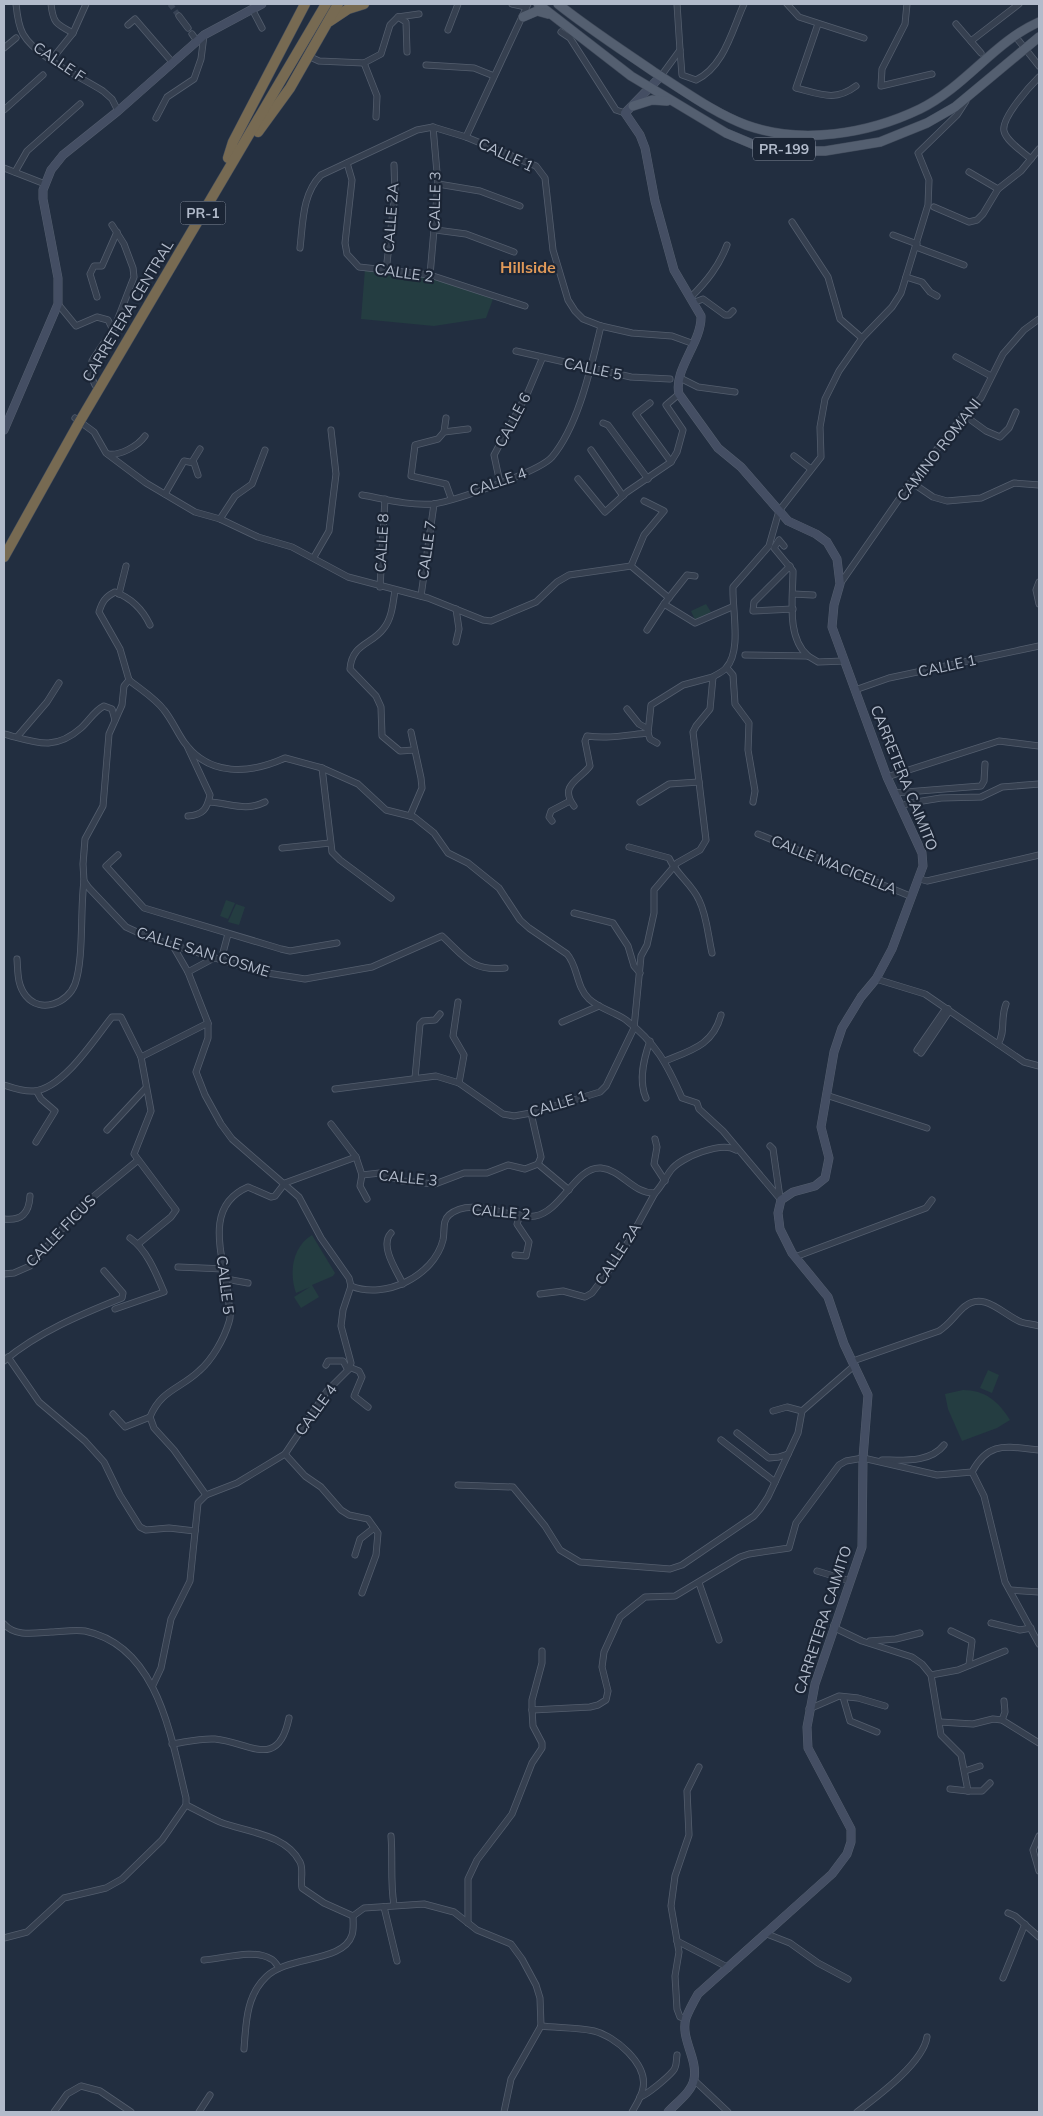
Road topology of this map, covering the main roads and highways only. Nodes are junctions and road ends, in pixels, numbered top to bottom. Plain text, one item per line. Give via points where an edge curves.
1 (318, 4) edge
2 (326, 4) edge
3 (338, 4) edge
4 (364, 4) edge
5 (538, 4) edge
6 (558, 4) edge
7 (304, 5) edge
8 (523, 17) road end
9 (560, 20) junction
10 (1039, 22) edge
11 (327, 23) junction
12 (1039, 37) edge
13 (673, 103) junction
14 (633, 106) road end
15 (232, 158) junction
16 (78, 420) junction
17 (4, 544) edge
18 (4, 557) edge

1 - 15 highway, CARRETERA CENTRAL / PR-1
2 - 15 highway, CARRETERA CENTRAL / PR-1
3 - 11 highway
4 - 11 highway via 345,10
5 - 9 main road, PR-199
6 - 10 main road, PR-199 via 661,76 733,119 779,133 824,135 875,126 920,109 946,94 1015,36
7 - 15 highway via 233,142
8 - 9 main road via 537,12
9 - 13 main road, PR-199
11 - 15 highway via 290,88 249,143
12 - 13 main road, PR-199 via 955,107 927,123 880,142 825,151 757,146 726,134
13 - 14 main road via 652,100
15 - 16 highway, CARRETERA CENTRAL / PR-1
15 - 16 highway, CARRETERA CENTRAL / PR-1 via 95,385
16 - 17 highway, CARRETERA CENTRAL / PR-1
16 - 18 highway, CARRETERA CENTRAL / PR-1

